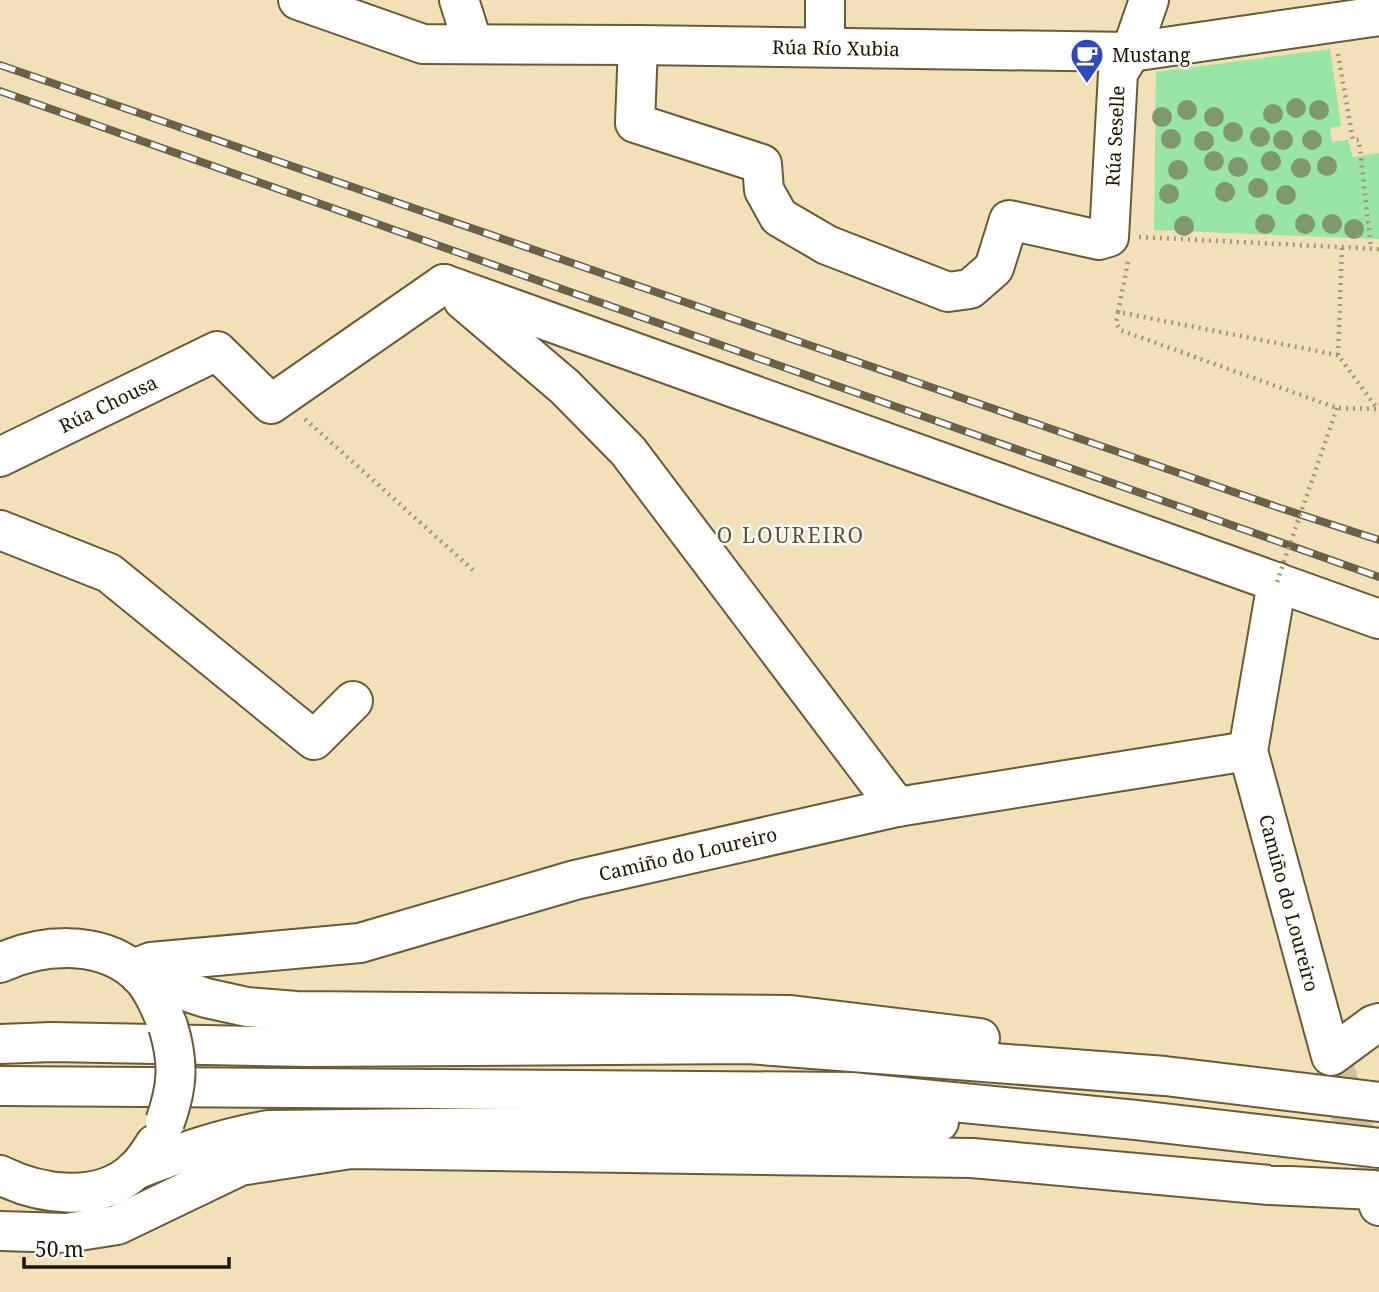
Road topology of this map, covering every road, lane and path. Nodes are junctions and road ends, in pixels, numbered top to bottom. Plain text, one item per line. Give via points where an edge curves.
1 (298, 0) edge
2 (459, 0) edge
3 (825, 0) edge
4 (1149, 0) edge
5 (1379, 16) edge
6 (1332, 22) junction
7 (473, 44) junction
8 (638, 44) junction
9 (825, 47) junction
10 (1130, 52) junction
11 (1152, 237) dead end
12 (1120, 244) junction
13 (1342, 248) junction
14 (1371, 248) junction
15 (1379, 249) edge
16 (444, 284) junction
17 (1118, 312) junction
18 (1338, 355) junction
19 (281, 397) junction
20 (1337, 408) junction
21 (1378, 408) edge
22 (0, 457) edge
23 (0, 530) edge
24 (472, 570) dead end
25 (1277, 582) junction
26 (1379, 619) edge
27 (353, 701) dead end
28 (1248, 751) junction
29 (897, 807) junction
30 (0, 963) edge
31 (137, 972) junction
32 (1379, 1023) edge
33 (0, 1044) edge
34 (0, 1086) edge
35 (1268, 1089) junction
36 (1379, 1102) edge
37 (1136, 1120) junction
38 (1379, 1148) edge
39 (135, 1170) junction
40 (0, 1175) edge
41 (99, 1190) junction
42 (1377, 1198) edge
43 (117, 1225) junction
44 (1, 1234) edge

1 - 7 main road, Rúa Río Xubia via 423,44
2 - 7 main road
3 - 9 main road
4 - 10 main road, Rúa Seselle
5 - 6 main road, Rúa Río Xubia
6 - 10 main road, Rúa Río Xubia
6 - 14 path via 1353,140 1359,140
7 - 8 main road, Rúa Río Xubia
8 - 9 main road, Rúa Río Xubia
8 - 12 main road via 635,123 762,164 764,190 779,218 827,245 948,292 970,289 994,268 1009,220
9 - 10 main road, Rúa Río Xubia
10 - 12 main road, Rúa Seselle via 1118,73
11 - 13 path
12 - 17 path
13 - 14 path
13 - 18 path
14 - 15 path
16 - 19 main road
16 - 25 main road
16 - 29 main road via 565,387 628,451
17 - 18 path
17 - 20 path via 1119,330
18 - 21 path
19 - 22 main road, Rúa Chousa via 271,404 217,351
19 - 24 path
20 - 21 path
20 - 25 path, bridge
23 - 27 main road via 109,572 314,740
25 - 26 main road
25 - 28 main road, Camiño do Loureiro
28 - 29 main road, Camiño do Loureiro
28 - 32 main road, Camiño do Loureiro via 1331,1056
29 - 31 main road, Camiño do Loureiro via 575,880 360,943 151,962
30 - 31 main road via 47,948 82,949 110,956
31 - 35 main road via 206,998 296,1011 791,1015 961,1034
31 - 39 main road, bridge via 159,1003 168,1026 176,1053 176,1079 165,1122
33 - 35 main road via 748,1044 1165,1076
34 - 37 main road via 850,1093
35 - 36 main road
37 - 38 main road
37 - 39 main road via 269,1130 230,1137
39 - 41 main road
40 - 41 main road via 39,1188
41 - 43 main road
42 - 43 main road via 972,1158 351,1149 240,1166
43 - 44 main road via 66,1233

